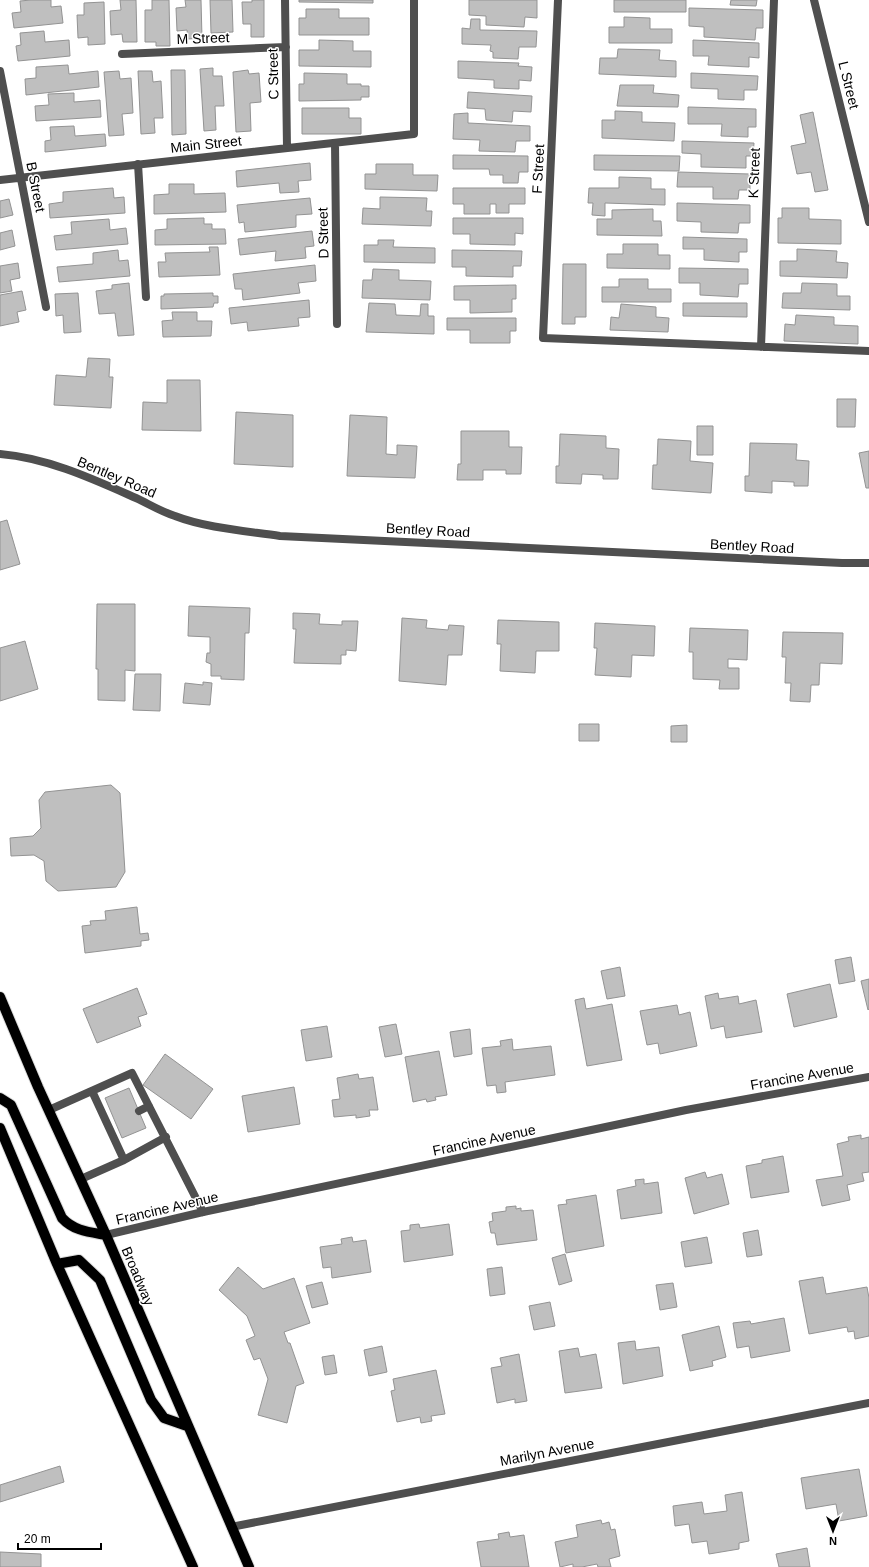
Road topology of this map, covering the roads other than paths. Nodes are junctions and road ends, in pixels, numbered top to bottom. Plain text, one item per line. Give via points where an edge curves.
1 (285, 0) edge
2 (414, 0) edge
3 (558, 0) edge
4 (774, 0) edge
5 (814, 0) edge
6 (286, 47) junction
7 (122, 54) dead end
8 (0, 71) edge
9 (335, 143) junction
10 (287, 148) junction
11 (138, 164) junction
12 (20, 177) junction
13 (0, 180) edge
14 (869, 222) edge
15 (146, 297) dead end
16 (46, 307) dead end
17 (338, 324) dead end
18 (761, 347) junction
19 (869, 351) edge
20 (0, 454) edge
21 (869, 563) edge
22 (0, 997) edge
23 (869, 1077) edge
24 (92, 1091) junction
25 (0, 1098) edge
26 (149, 1106) junction
27 (49, 1110) junction
28 (139, 1111) dead end
29 (0, 1128) edge
30 (166, 1137) junction
31 (124, 1160) junction
32 (81, 1180) junction
33 (203, 1212) junction
34 (106, 1235) junction
35 (57, 1264) junction
36 (869, 1403) edge
37 (187, 1426) junction
38 (231, 1527) junction
39 (193, 1567) edge
40 (249, 1567) edge

1 - 6 street, C Street
2 - 9 street, Main Street via 414,134
3 - 18 street, F Street via 543,338
4 - 18 street, K Street
5 - 14 street, L Street
6 - 7 street, M Street
6 - 10 street, C Street
8 - 12 street, B Street
9 - 10 street, Main Street
9 - 17 street, D Street
10 - 11 street, Main Street
11 - 12 street, Main Street
11 - 15 street
12 - 13 street, Main Street
12 - 16 street, B Street
18 - 19 street
20 - 21 street, Bentley Road via 58,466 175,517 280,536
22 - 27 main road, Broadway
23 - 33 street, Francine Avenue via 686,1110
24 - 26 street via 132,1073
24 - 27 street
24 - 31 street via 112,1124
25 - 34 main road via 11,1105 62,1218 77,1230
26 - 28 street
26 - 30 street
27 - 32 main road, Broadway
29 - 35 main road
30 - 31 street
30 - 33 street
31 - 32 street
32 - 34 main road, Broadway
33 - 34 street, Francine Avenue
34 - 37 main road, Broadway
35 - 37 main road via 79,1260 100,1280 151,1400 164,1418
35 - 39 main road
36 - 38 street, Marilyn Avenue
37 - 38 main road, Broadway
38 - 40 main road, Broadway

